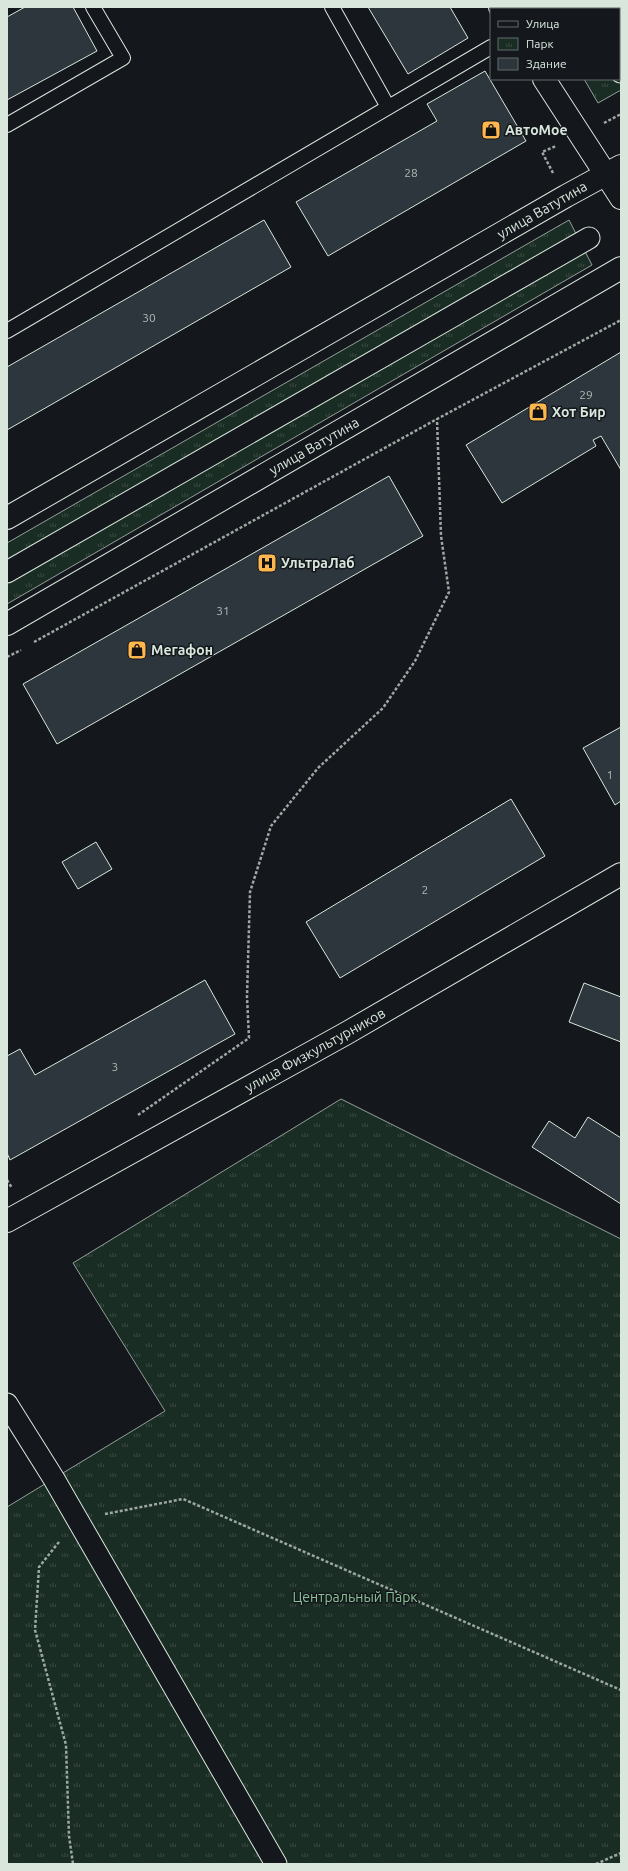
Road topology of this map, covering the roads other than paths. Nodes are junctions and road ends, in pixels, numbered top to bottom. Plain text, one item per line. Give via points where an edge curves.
1 (93, 7) edge
2 (332, 7) edge
3 (490, 48) edge
4 (545, 80) edge
5 (388, 107) junction
6 (7, 125) edge
7 (613, 170) edge
8 (621, 198) edge
9 (589, 238) dead end
10 (621, 268) edge
11 (7, 331) edge
12 (7, 518) edge
13 (7, 572) edge
14 (7, 624) edge
15 (619, 880) edge
16 (7, 1221) edge
17 (7, 1404) edge
18 (276, 1864) edge

1 - 6 lane via 123,58
2 - 5 lane
3 - 5 lane
4 - 7 street
5 - 11 lane
7 - 8 street
7 - 12 street, улица Ватутина
9 - 13 street
10 - 14 street, улица Ватутина
15 - 16 street, улица Физкультурников
17 - 18 street via 54,1479

